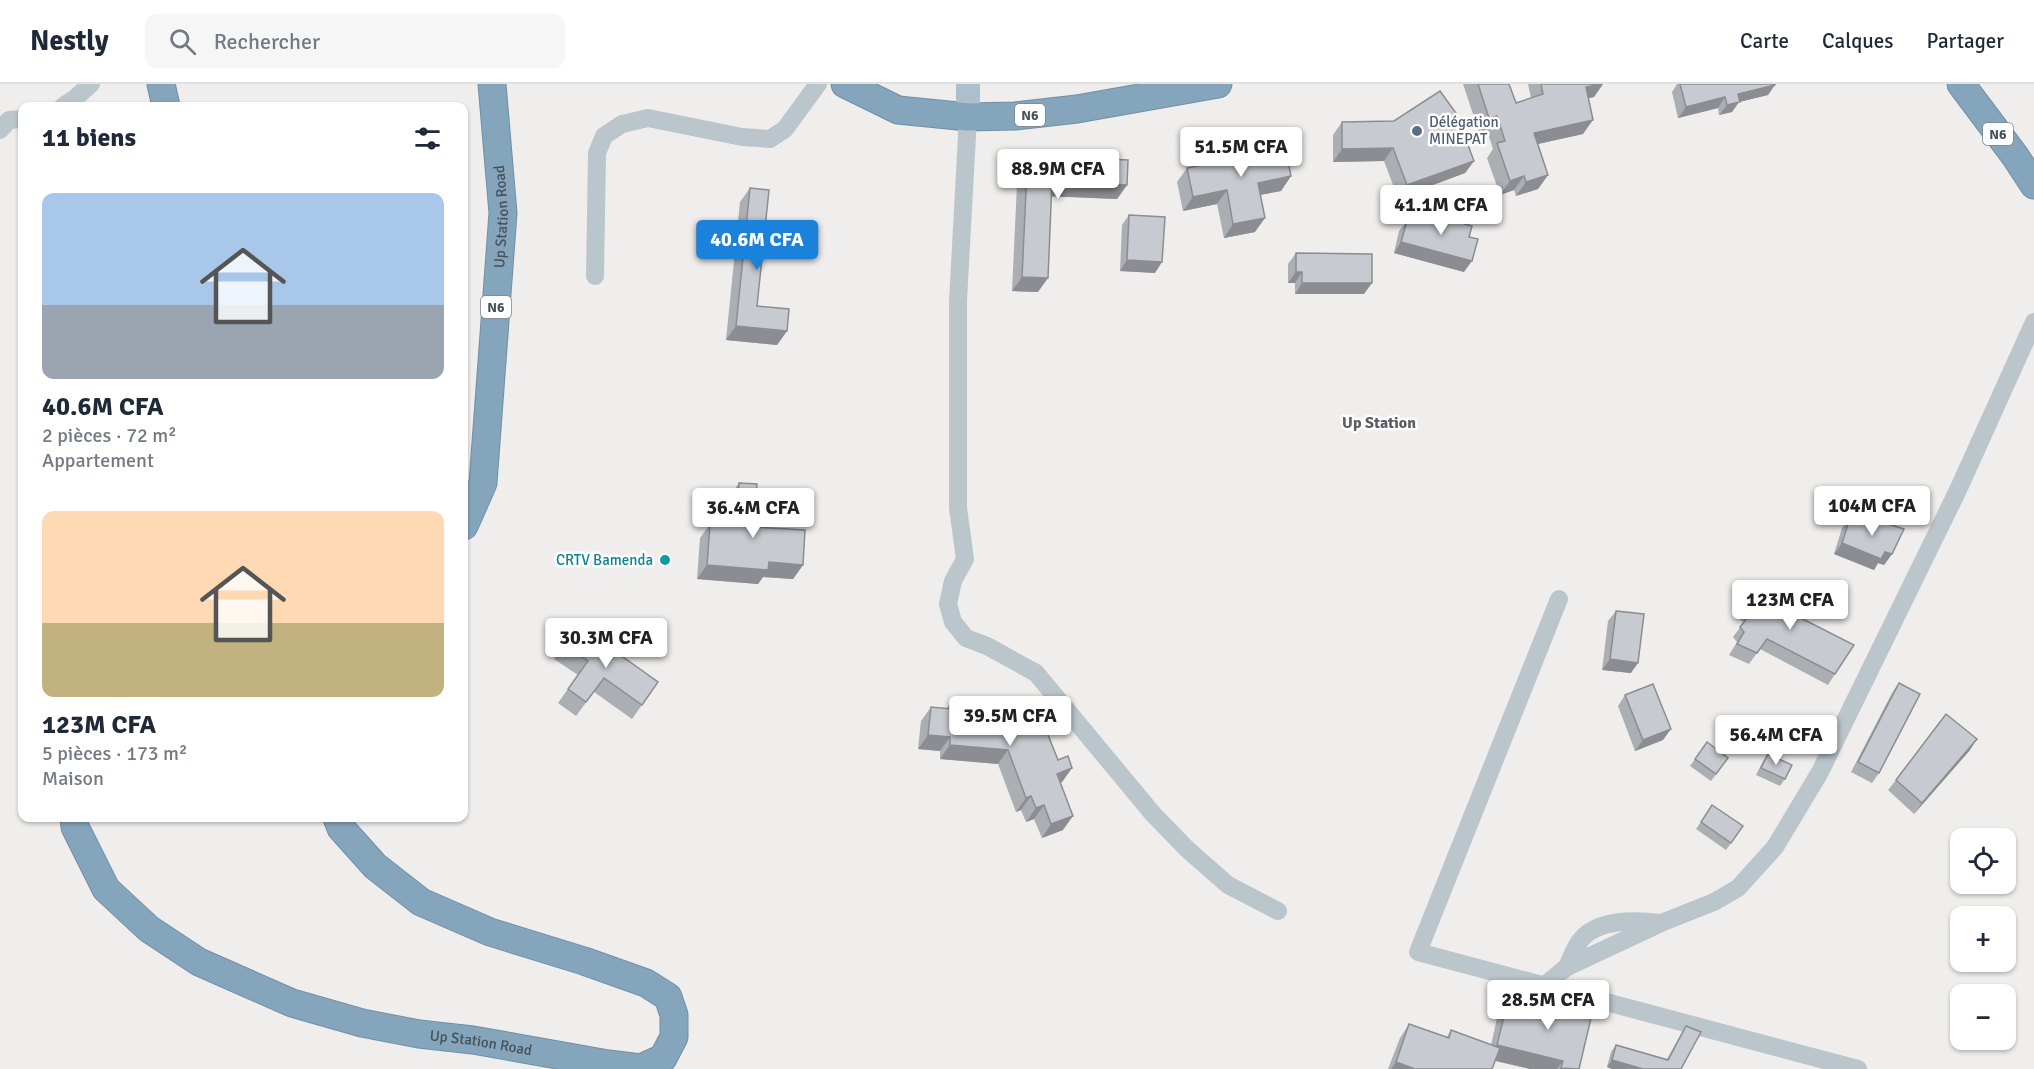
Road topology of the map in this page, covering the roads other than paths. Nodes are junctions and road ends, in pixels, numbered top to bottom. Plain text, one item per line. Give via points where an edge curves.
1 (91, 84) edge
2 (161, 84) edge
3 (492, 84) edge
4 (818, 84) edge
5 (845, 84) edge
6 (968, 84) edge
7 (1218, 84) edge
8 (1960, 84) edge
9 (69, 102) edge
10 (165, 102) edge
11 (968, 117) junction
12 (18, 119) edge
13 (0, 130) edge
14 (2034, 185) edge
15 (595, 276) dead end
16 (2034, 322) edge
17 (468, 517) edge
18 (1559, 599) dead end
19 (74, 822) edge
20 (339, 822) edge
21 (1278, 911) dead end
22 (1545, 985) junction
23 (1858, 1069) edge

1 - 9 street
2 - 10 highway
3 - 17 highway, Up Station Road / N6 via 503,213 483,483
4 - 15 street via 785,129 770,139 648,118 622,124 604,136 597,153
5 - 11 highway, N6 via 898,110
6 - 11 main road
7 - 11 highway, N6 via 1077,109
8 - 14 highway, N6
11 - 21 street via 958,312 958,508 965,559 953,581 948,604 953,622 966,638 1036,673 1187,849 1228,885
12 - 13 street via 9,120
16 - 22 street via 1958,490 1820,772 1775,847 1738,888 1567,967
18 - 22 street via 1418,952
19 - 20 highway, Up Station Road via 106,889 149,929 199,962 292,1003 419,1034 608,1064 641,1068 663,1058 674,1037 674,1014 668,997 646,983 490,933 421,902 375,866
22 - 23 street

